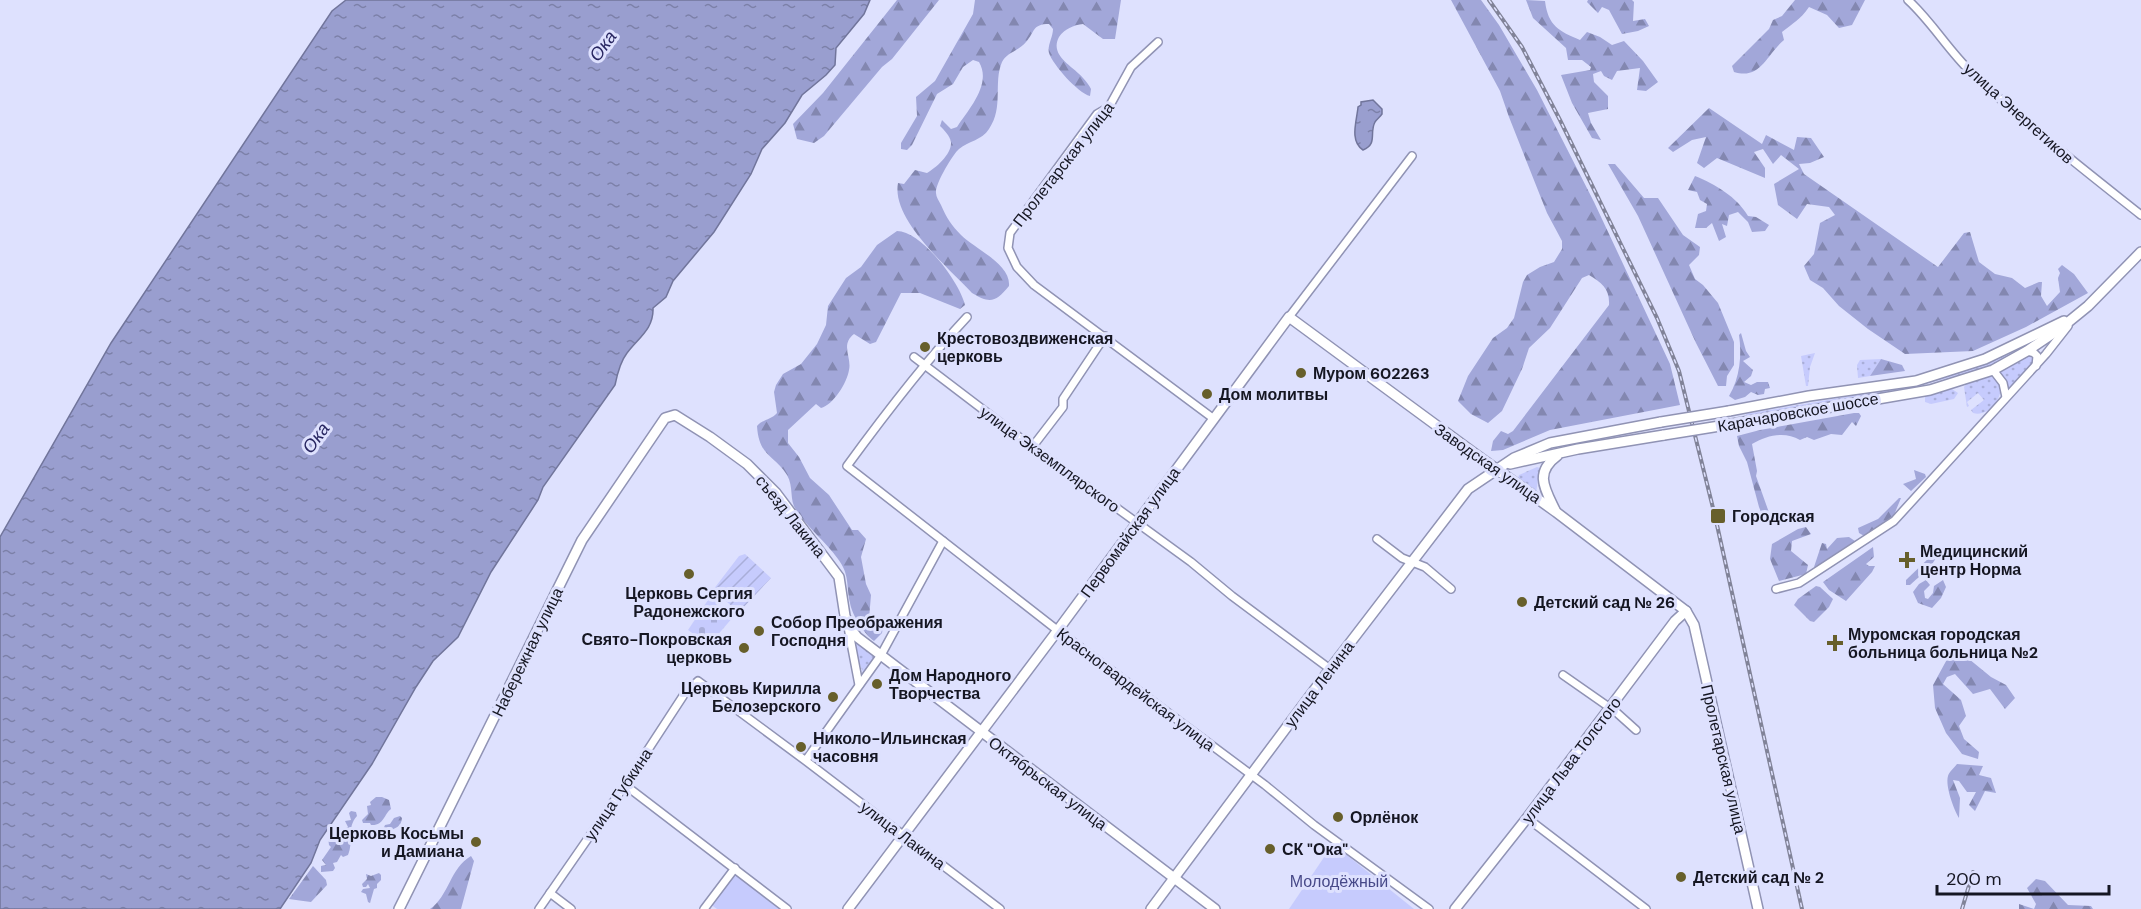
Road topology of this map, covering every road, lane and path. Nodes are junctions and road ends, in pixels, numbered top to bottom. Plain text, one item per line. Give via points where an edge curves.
1 (1908, 0) edge
2 (1158, 42) dead end
3 (1412, 156) dead end
4 (2141, 215) edge
5 (2141, 252) edge
6 (2076, 315) junction
7 (967, 317) dead end
8 (1289, 317) junction
9 (1105, 336) junction
10 (2033, 336) junction
11 (2047, 338) junction
12 (2027, 351) junction
13 (2046, 354) junction
14 (914, 357) dead end
15 (924, 365) junction
16 (2036, 366) junction
17 (1993, 370) junction
18 (2006, 397) junction
19 (678, 416) joint
20 (1214, 419) junction
21 (1033, 446) junction
22 (1563, 452) junction
23 (1528, 456) junction
24 (1499, 467) junction
25 (1556, 512) junction
26 (1136, 522) junction
27 (1377, 538) dead end
28 (943, 541) junction
29 (1413, 562) junction
30 (1451, 589) dead end
31 (1776, 589) dead end
32 (1686, 611) junction
33 (845, 616) junction
34 (1058, 630) junction
35 (881, 655) junction
36 (1330, 669) junction
37 (1563, 675) dead end
38 (698, 681) joint
39 (860, 685) junction
40 (1610, 708) junction
41 (1636, 730) dead end
42 (982, 733) junction
43 (806, 760) junction
44 (1250, 775) junction
45 (625, 785) junction
46 (1527, 818) junction
47 (904, 836) junction
48 (735, 868) junction
49 (1174, 878) junction
50 (550, 893) junction
51 (708, 908) edge
52 (399, 909) edge
53 (539, 909) edge
54 (571, 909) edge
55 (787, 909) edge
56 (848, 909) edge
57 (1000, 909) edge
58 (1150, 909) edge
59 (1215, 909) edge
60 (1429, 909) edge
61 (1455, 909) edge
62 (1646, 909) edge
63 (1758, 909) edge

1 - 4 street, улица Энергетиков via 1926,16 1958,58 2027,125
2 - 9 street, Пролетарская улица via 1131,67 1109,107 1097,114 1010,233 1008,248 1017,267 1034,285
3 - 8 street, Первомайская улица
5 - 6 street, Карачаровское шоссе
6 - 10 street, Карачаровское шоссе
6 - 11 street, Карачаровское шоссе
6 - 13 street
7 - 15 street
8 - 20 street, Первомайская улица
8 - 24 street, Заводская улица
9 - 20 street, Пролетарская улица
9 - 21 street via 1063,399 1063,407
10 - 11 street
10 - 23 street, Карачаровское шоссе, bridge via 1985,359 1916,381 1569,438
11 - 12 street, Карачаровское шоссе
11 - 13 street
12 - 16 street via 2037,356
12 - 17 street, Карачаровское шоссе
13 - 16 street
14 - 15 street, улица Экземплярского
15 - 21 street, улица Экземплярского
15 - 28 street, Красногвардейская улица via 847,466
16 - 18 street
17 - 18 street via 2003,383
17 - 22 street, Карачаровское шоссе, bridge via 1930,390
18 - 31 street via 1894,521 1799,583
19 - 33 street, съезд Лакина via 747,464 776,494 839,577
19 - 52 street, Набережная улица via 665,418 582,540
20 - 26 street, Первомайская улица
21 - 26 street, улица Экземплярского
22 - 23 street, Карачаровское шоссе
22 - 25 street via 1550,462 1543,476
23 - 24 street, Карачаровское шоссе
24 - 25 street, Заводская улица
24 - 29 street, улица Ленина via 1468,489
25 - 32 street, Заводская улица
26 - 34 street, Первомайская улица
26 - 36 street, улица Экземплярского
27 - 29 street
28 - 34 street, Красногвардейская улица
28 - 35 street
29 - 30 street
29 - 36 street, улица Ленина
32 - 40 street, улица Льва Толстого
32 - 63 street, Пролетарская улица via 1694,625
33 - 35 street, съезд Лакина via 857,636
33 - 39 street, съезд Лакина
34 - 42 street, Первомайская улица
34 - 44 street, Красногвардейская улица
35 - 39 street
35 - 42 street, Октябрьская улица
36 - 44 street, улица Ленина
37 - 40 street
38 - 43 street, улица Лакина
38 - 45 street, улица Губкина via 685,693
39 - 43 street
40 - 41 street
40 - 46 street, улица Льва Толстого
42 - 47 street, Первомайская улица
42 - 49 street, Октябрьская улица
43 - 47 street, улица Лакина
44 - 49 street, улица Ленина
44 - 60 street, Красногвардейская улица
45 - 48 street
45 - 50 street, улица Губкина
46 - 61 street, улица Льва Толстого
46 - 62 street
47 - 56 street, Первомайская улица
47 - 57 street, улица Лакина
48 - 51 street
48 - 55 street
49 - 58 street, улица Ленина
49 - 59 street, Октябрьская улица
50 - 53 street, улица Губкина
50 - 54 street

